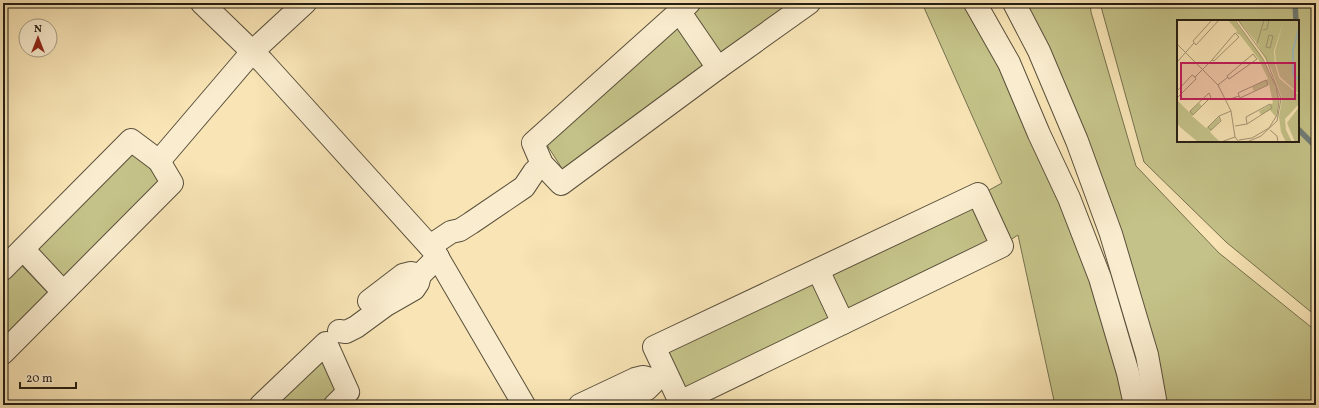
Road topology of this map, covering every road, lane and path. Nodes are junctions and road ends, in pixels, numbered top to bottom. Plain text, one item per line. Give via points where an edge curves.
1 (202, 3) edge
2 (305, 3) edge
3 (809, 3) edge
4 (975, 3) edge
5 (1014, 3) edge
6 (684, 7) edge
7 (252, 52) junction
8 (718, 68) junction
9 (158, 161) junction
10 (538, 168) junction
11 (23, 249) junction
12 (434, 252) junction
13 (3, 268) edge
14 (818, 270) junction
15 (1122, 270) junction
16 (1100, 278) junction
17 (63, 292) junction
18 (844, 323) junction
19 (332, 337) junction
20 (3, 353) edge
21 (661, 376) junction
22 (261, 405) edge
23 (335, 405) edge
24 (524, 405) edge
25 (580, 405) edge
26 (618, 405) edge
27 (1135, 405) edge
28 (1156, 405) edge

1 - 7 street
2 - 7 street
3 - 8 street
4 - 16 street via 1009,64 1069,198
5 - 15 street via 1039,51 1077,141 1112,234
6 - 8 street
6 - 10 street via 533,143
7 - 9 street
7 - 12 street
8 - 10 street via 561,184
9 - 11 street via 131,140
9 - 17 street via 172,183
10 - 12 street via 523,173 463,215
11 - 13 street
11 - 17 street
12 - 19 street via 420,275 411,273 403,276 340,323
12 - 24 street
14 - 18 street
14 - 18 street via 978,194 1002,246
14 - 21 street via 654,347
15 - 16 street
15 - 28 street via 1147,355
16 - 27 street
17 - 20 street
18 - 21 street via 680,402
19 - 22 street
19 - 23 street via 348,392
21 - 25 street via 635,379
21 - 26 street via 647,389

